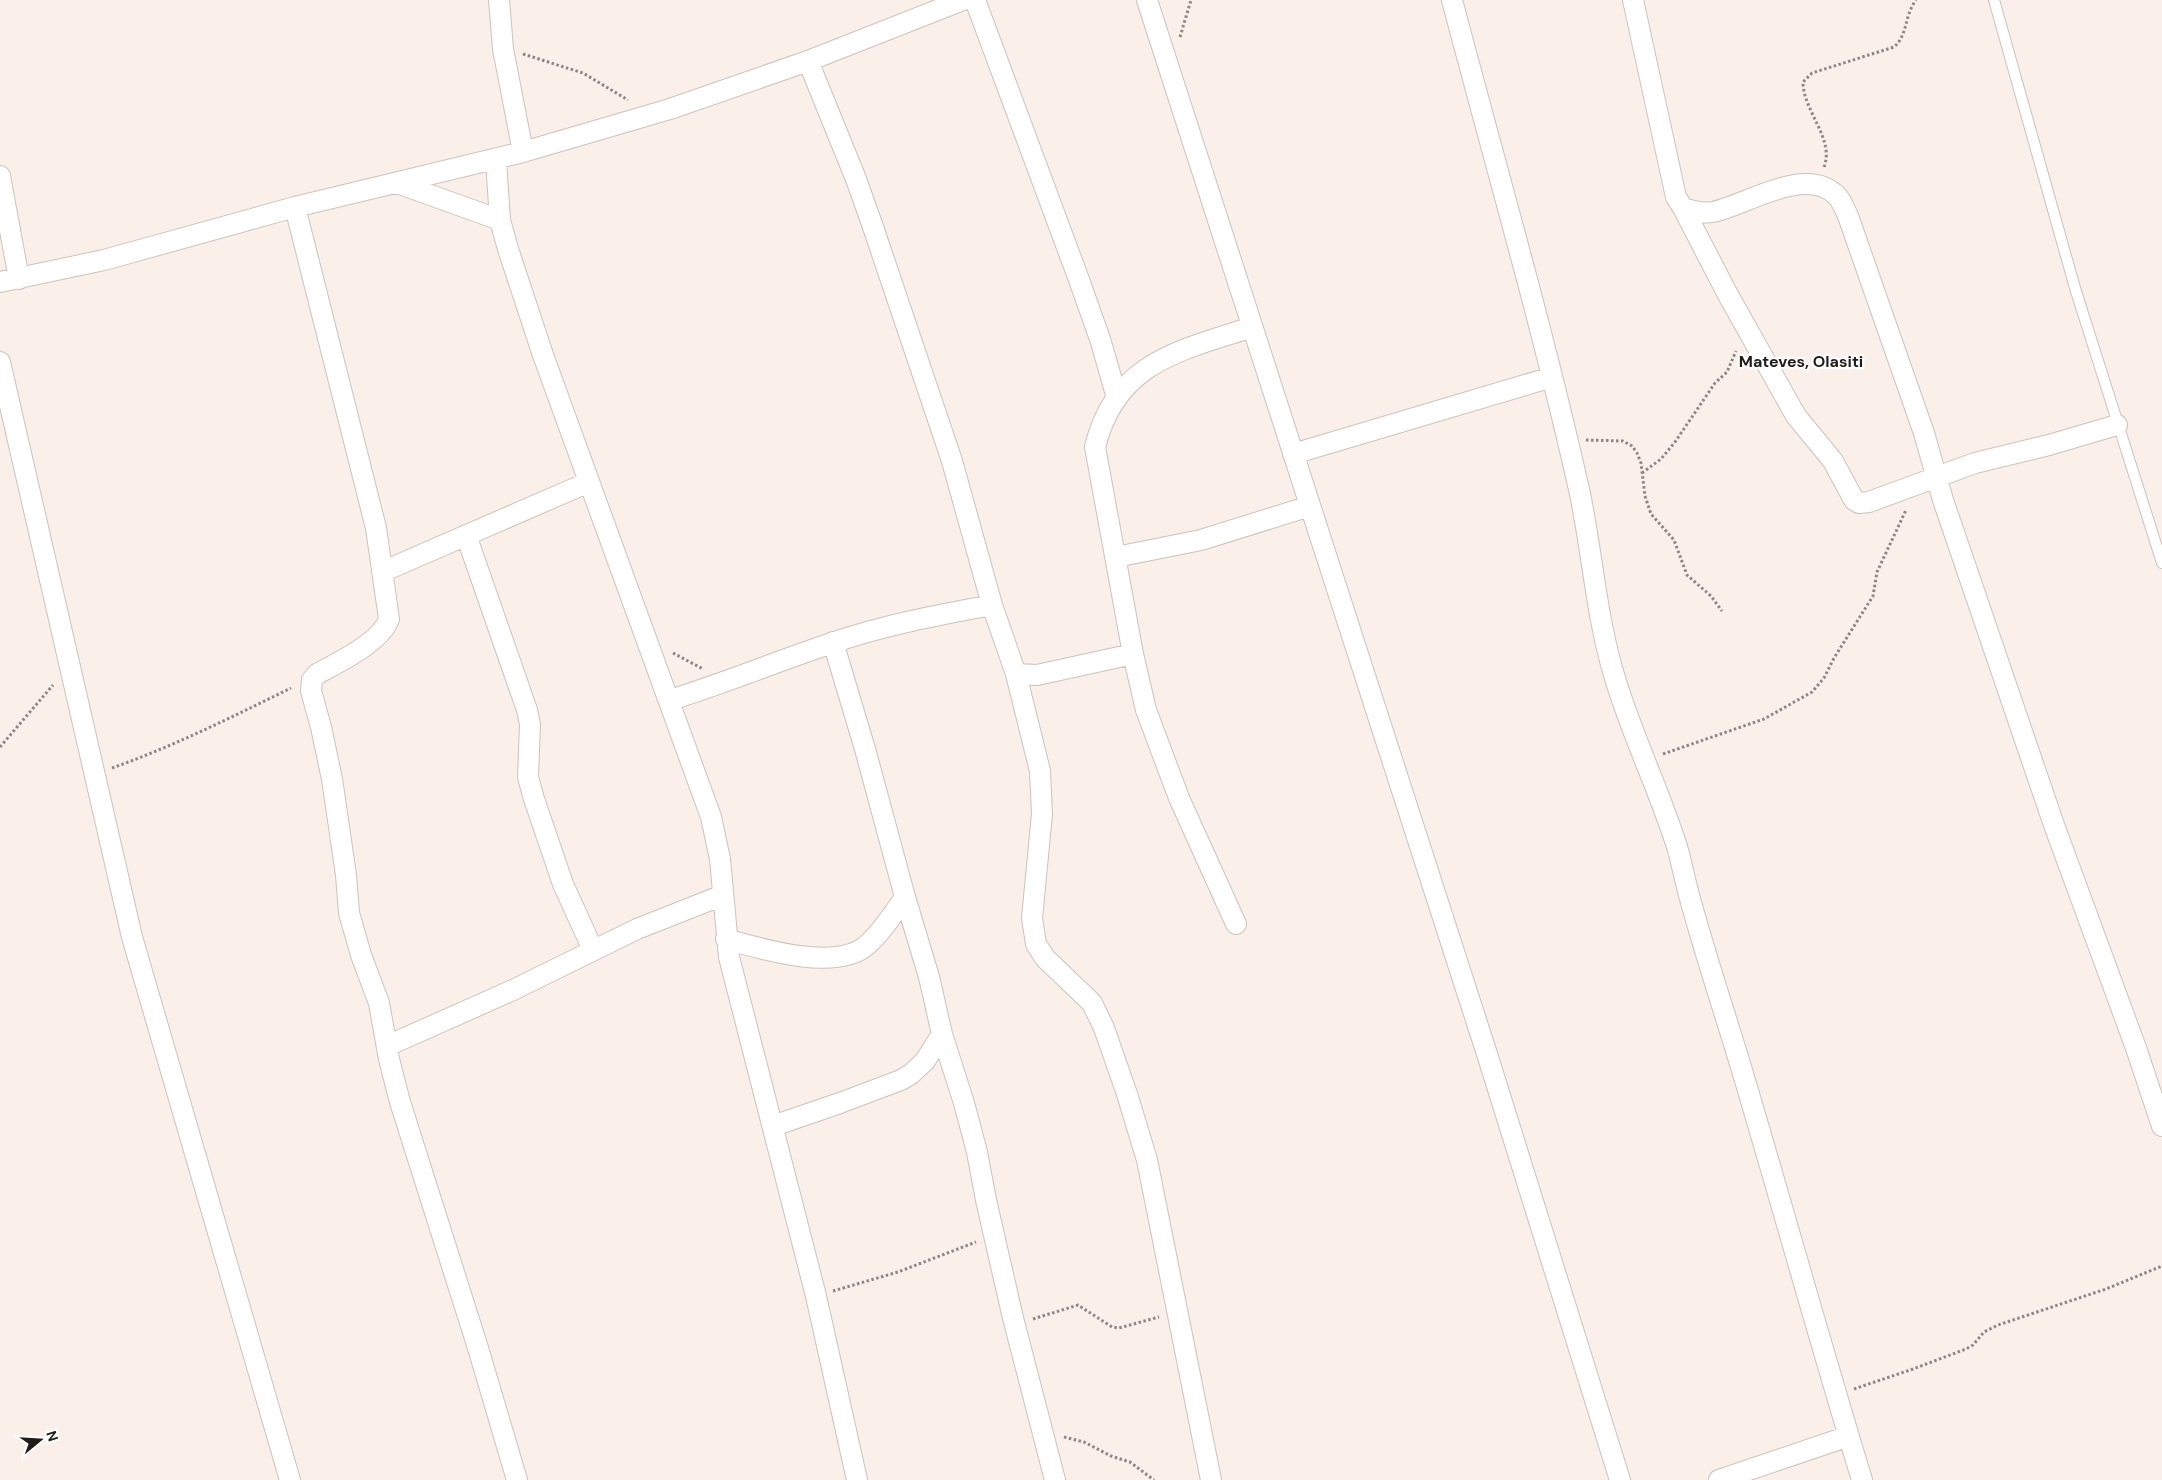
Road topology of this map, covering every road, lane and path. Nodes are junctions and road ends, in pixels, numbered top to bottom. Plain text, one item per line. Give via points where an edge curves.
1 (499, 0) edge
2 (964, 0) edge
3 (975, 0) edge
4 (1146, 0) edge
5 (1452, 0) edge
6 (1632, 0) edge
7 (1916, 0) edge
8 (1994, 0) edge
9 (503, 49) junction
10 (808, 61) junction
11 (649, 114) junction
12 (523, 152) junction
13 (496, 160) junction
14 (0, 176) edge
15 (397, 183) junction
16 (1816, 186) junction
17 (295, 207) junction
18 (1683, 208) junction
19 (500, 220) junction
20 (9, 280) edge
21 (1742, 319) junction
22 (1252, 327) junction
23 (0, 362) edge
24 (1552, 377) junction
25 (1116, 398) junction
26 (2117, 425) junction
27 (1566, 439) junction
28 (1293, 454) junction
29 (1642, 473) junction
30 (1937, 477) junction
31 (589, 482) junction
32 (1917, 484) junction
33 (1310, 506) junction
34 (466, 535) junction
35 (1116, 557) junction
36 (2162, 562) edge
37 (384, 571) junction
38 (992, 606) junction
39 (1722, 611) dead end
40 (647, 638) junction
41 (833, 642) junction
42 (1133, 654) junction
43 (70, 668) junction
44 (1016, 674) junction
45 (312, 680) junction
46 (729, 681) junction
47 (670, 700) junction
48 (0, 747) edge
49 (1645, 761) junction
50 (95, 774) junction
51 (723, 895) junction
52 (905, 897) junction
53 (1236, 924) dead end
54 (726, 940) junction
55 (593, 950) junction
56 (942, 1034) junction
57 (386, 1046) junction
58 (773, 1126) junction
59 (2162, 1126) edge
60 (998, 1251) junction
61 (2162, 1266) edge
62 (816, 1296) junction
63 (1177, 1312) junction
64 (1013, 1318) junction
65 (1836, 1394) junction
66 (1042, 1430) junction
67 (1849, 1436) junction
68 (290, 1480) edge
69 (517, 1480) edge
70 (857, 1480) edge
71 (1055, 1480) edge
72 (1154, 1480) edge
73 (1211, 1480) edge
74 (1620, 1480) edge
75 (1719, 1480) edge
76 (1862, 1480) edge

1 - 9 street
2 - 10 street
3 - 25 street via 1082,285
4 - 22 street
5 - 24 street
6 - 18 street via 1676,197
7 - 16 path via 1908,12 1903,36 1894,47 1812,73 1803,82 1827,153
8 - 26 lane
9 - 11 path via 583,72
9 - 12 street
10 - 11 street
10 - 38 street via 872,224 952,461
11 - 12 street
12 - 13 street
13 - 15 street
13 - 19 street
14 - 20 street
15 - 17 street
15 - 19 street
16 - 18 street via 1783,187 1712,212
16 - 30 street via 1837,196 1848,216
17 - 20 street via 104,260
17 - 37 street
18 - 21 street
19 - 31 street via 543,355
21 - 29 path via 1736,353 1728,372 1715,383 1661,459
21 - 32 street via 1796,416 1833,461 1854,500 1869,502
22 - 25 street via 1168,356 1141,372
22 - 28 street
23 - 43 street
24 - 27 street
24 - 28 street
25 - 35 street via 1101,423 1096,447
26 - 30 street via 1975,463
26 - 36 lane
27 - 29 path via 1623,441 1637,453
27 - 49 street via 1591,554 1602,629 1628,722
28 - 33 street
29 - 39 path via 1651,514 1674,540 1687,575 1711,596
30 - 32 street
30 - 59 street via 2054,825
31 - 34 street
31 - 40 street
32 - 49 path via 1877,572 1873,596 1824,678 1812,692 1764,719
33 - 35 street via 1201,540
33 - 74 street
34 - 37 street
34 - 55 street via 527,710 530,724 528,777 534,799 563,884
35 - 42 street
37 - 45 street via 389,619 386,628
38 - 41 street via 938,614
38 - 44 street
40 - 46 path
40 - 47 street
41 - 46 street
41 - 52 street
42 - 44 street via 1036,675
42 - 53 street via 1146,710 1165,762
43 - 48 path
43 - 50 street
44 - 63 street via 1040,771 1042,814 1032,918 1036,944 1045,958 1092,1003 1104,1028 1147,1160
45 - 50 path via 297,684 157,752
45 - 57 street via 311,691 332,779 349,913 375,989
46 - 47 street
47 - 51 street via 711,817 720,859
49 - 65 street via 1678,851
50 - 68 street via 132,937
51 - 54 street
51 - 55 street
52 - 54 street via 866,946 847,955 818,957 777,952
52 - 56 street
54 - 58 street
55 - 57 street via 513,990
56 - 58 street via 925,1061 900,1080
56 - 60 street via 966,1111
57 - 69 street via 400,1102
58 - 62 street
60 - 62 path via 980,1241 898,1272
60 - 64 street
61 - 65 path via 2106,1289 1998,1325 1984,1332 1973,1345 1951,1355
62 - 70 street
63 - 64 path via 1119,1328 1106,1325 1078,1304 1033,1319
63 - 73 street
64 - 66 street
65 - 67 street
66 - 71 street
66 - 72 path via 1084,1442 1130,1462
67 - 75 street
67 - 76 street

